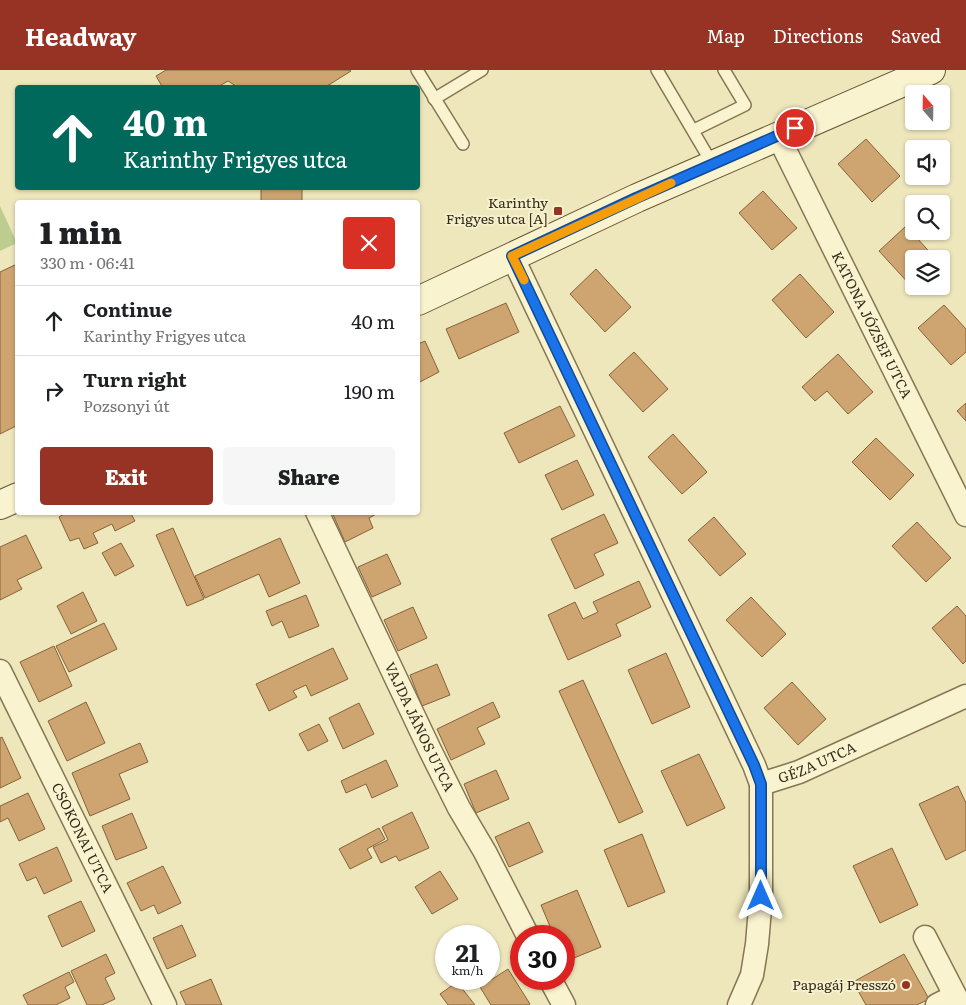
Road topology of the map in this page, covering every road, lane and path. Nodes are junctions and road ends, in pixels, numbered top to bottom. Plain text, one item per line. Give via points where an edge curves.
1 (417, 70) edge
2 (482, 70) edge
3 (657, 70) edge
4 (724, 70) edge
5 (931, 70) edge
6 (434, 99) junction
7 (694, 130) junction
8 (778, 136) junction
9 (463, 144) dead end
10 (713, 165) junction
11 (512, 256) junction
12 (420, 300) edge
13 (15, 498) edge
14 (0, 505) edge
15 (318, 515) edge
16 (966, 515) edge
17 (0, 671) edge
18 (966, 696) edge
19 (761, 784) junction
20 (522, 925) edge
21 (924, 938) dead end
22 (556, 990) edge
23 (951, 1002) edge
24 (165, 1005) edge
25 (564, 1005) edge
26 (739, 1005) edge

1 - 6 lane
2 - 6 lane
3 - 7 lane
4 - 7 lane via 745,105
5 - 8 street
6 - 9 lane
7 - 10 lane
8 - 10 street
8 - 16 street, KATONA JÓZSEF UTCA
10 - 11 street
11 - 12 street
11 - 19 street
13 - 14 street
15 - 20 street, VAJDA JÁNOS UTCA via 438,767
17 - 24 street, CSOKONAI UTCA
18 - 19 street, GÉZA UTCA via 799,772
19 - 26 street, GÉZA UTCA via 761,896 757,944 752,975
21 - 23 street
22 - 25 street

